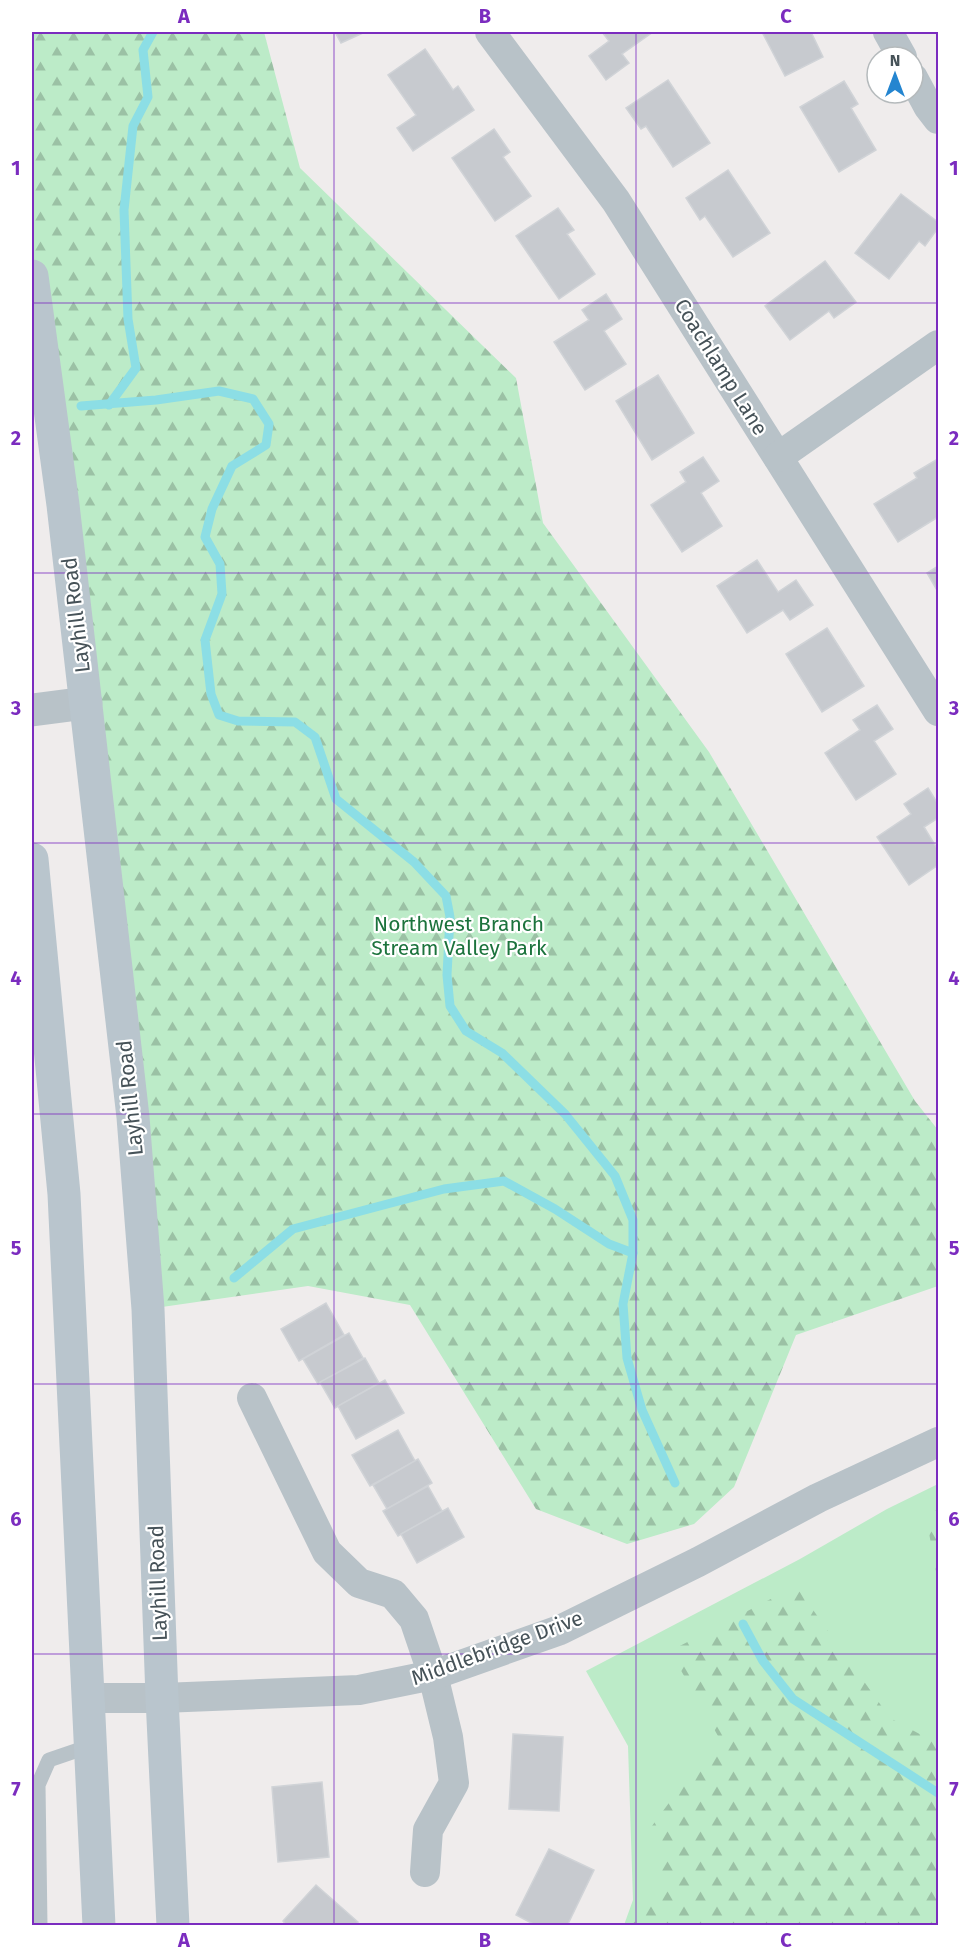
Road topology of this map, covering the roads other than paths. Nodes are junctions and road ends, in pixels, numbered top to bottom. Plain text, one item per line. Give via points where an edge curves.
1 (490, 32) edge
2 (925, 100) edge
3 (939, 119) edge
4 (32, 276) edge
5 (939, 345) edge
6 (778, 457) junction
7 (86, 703) junction
8 (32, 710) edge
9 (939, 711) edge
10 (32, 859) edge
11 (252, 1398) dead end
12 (939, 1442) edge
13 (433, 1676) junction
14 (89, 1698) junction
15 (162, 1698) junction
16 (90, 1746) junction
17 (425, 1872) dead end
18 (40, 1926) edge
19 (99, 1926) edge
20 (173, 1926) edge

1 - 6 street, Coachlamp Lane via 616,201
2 - 3 street
4 - 7 main road, Layhill Road
5 - 6 street
6 - 9 street, Coachlamp Lane
7 - 8 street
7 - 15 main road, Layhill Road via 133,1117 146,1275
10 - 14 main road via 64,1194
11 - 13 street via 327,1552 359,1583 393,1594 414,1619
12 - 13 street, Middlebridge Drive via 818,1498 560,1630
13 - 15 street, Middlebridge Drive via 359,1690
13 - 17 street via 454,1783 428,1830
14 - 15 street, Middlebridge Drive
14 - 16 main road
15 - 20 main road, Layhill Road
16 - 18 lane via 48,1760 39,1785
16 - 19 main road

